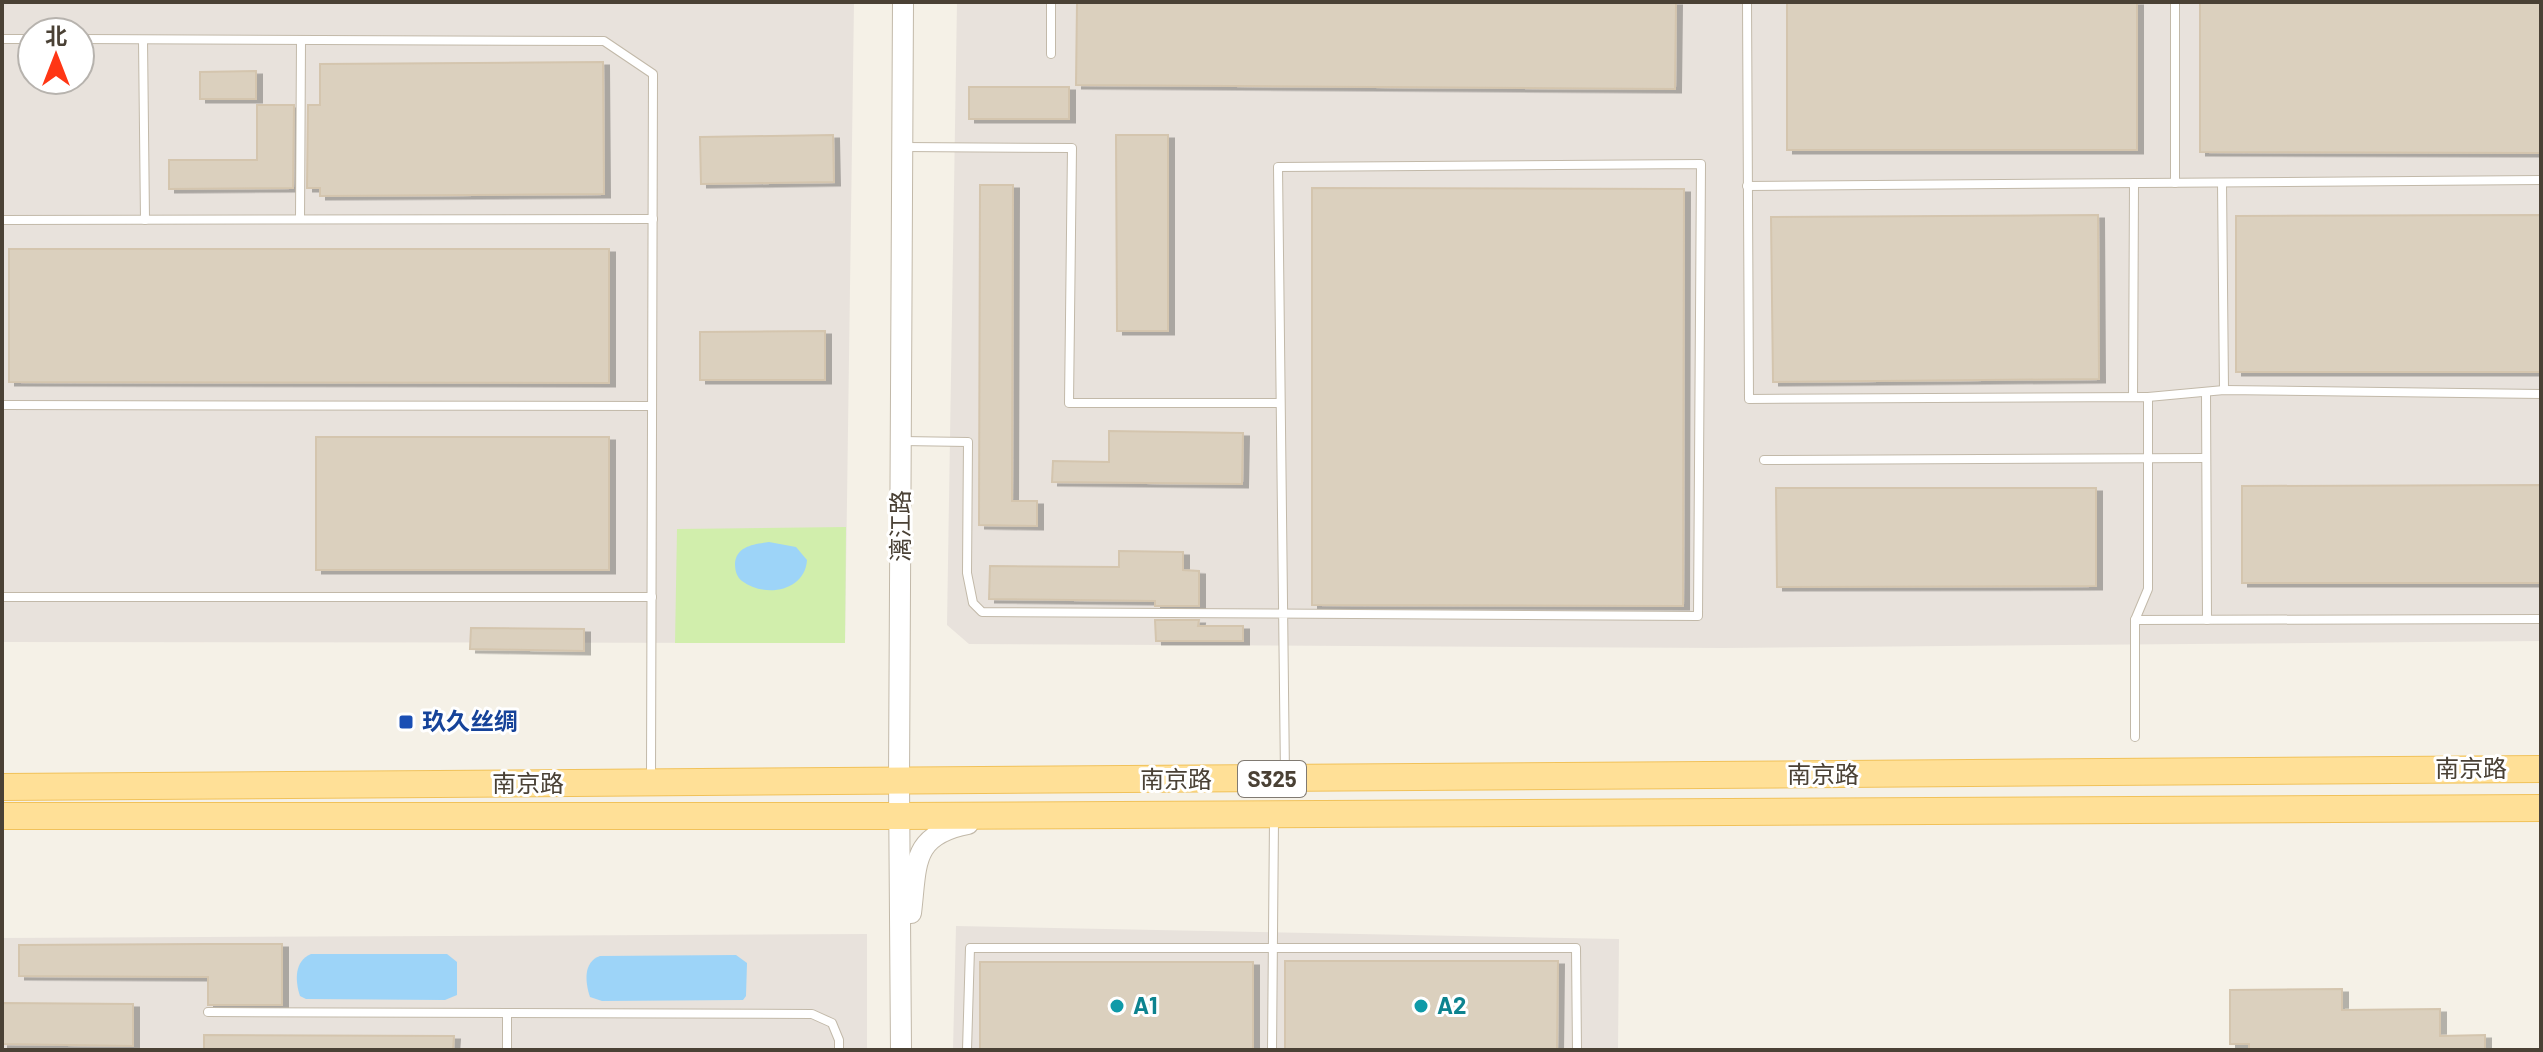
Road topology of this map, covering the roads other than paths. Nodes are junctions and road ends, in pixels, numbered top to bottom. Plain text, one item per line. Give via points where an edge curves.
1 (903, 2) edge
2 (1051, 2) edge
3 (1747, 2) edge
4 (2175, 2) edge
5 (96, 39) edge
6 (143, 40) junction
7 (301, 40) junction
8 (1051, 54) dead end
9 (902, 147) junction
10 (2541, 180) edge
11 (2134, 183) junction
12 (2175, 183) junction
13 (2222, 183) junction
14 (1747, 186) junction
15 (300, 219) junction
16 (653, 219) junction
17 (2, 220) edge
18 (145, 220) junction
19 (2224, 390) junction
20 (2206, 392) junction
21 (2541, 394) edge
22 (2133, 397) junction
23 (2148, 397) junction
24 (1280, 403) junction
25 (2, 405) edge
26 (652, 406) junction
27 (901, 441) junction
28 (2148, 458) junction
29 (2206, 458) junction
30 (1764, 460) dead end
31 (2, 597) edge
32 (652, 597) junction
33 (1283, 614) junction
34 (2541, 619) edge
35 (2135, 620) junction
36 (2207, 620) junction
37 (2135, 737) dead end
38 (2541, 769) edge
39 (1285, 779) junction
40 (899, 782) junction
41 (651, 783) junction
42 (2, 787) edge
43 (2541, 808) edge
44 (1274, 814) junction
45 (1012, 815) junction
46 (2, 816) edge
47 (899, 816) junction
48 (1273, 948) junction
49 (901, 1001) junction
50 (208, 1012) dead end
51 (507, 1013) junction
52 (507, 1050) edge
53 (839, 1050) edge
54 (901, 1050) edge
55 (967, 1050) edge
56 (1272, 1050) edge
57 (1577, 1050) edge

1 - 9 street, 漓江路
2 - 8 lane
3 - 14 lane
4 - 12 lane
5 - 6 lane
6 - 7 lane
6 - 18 lane
7 - 15 lane
7 - 16 lane via 604,41 653,74
9 - 24 lane via 1072,148 1069,403
9 - 27 street, 漓江路
10 - 13 lane
11 - 12 lane
11 - 14 lane
11 - 22 lane
12 - 13 lane
13 - 19 lane
14 - 22 lane via 1749,399
15 - 16 lane
15 - 18 lane
16 - 26 lane
17 - 18 lane
19 - 20 lane
19 - 21 lane
20 - 23 lane
20 - 29 lane
22 - 23 lane
23 - 28 lane
24 - 33 lane
24 - 33 lane via 1278,167 1701,164 1698,616
25 - 26 lane
26 - 32 lane
27 - 33 lane via 968,442 967,573 973,603 982,612
27 - 40 street, 漓江路
28 - 29 lane
28 - 30 lane
28 - 35 lane via 2148,589
29 - 36 lane
31 - 32 lane
32 - 41 lane
33 - 39 lane
34 - 36 lane
35 - 36 lane
35 - 37 lane
38 - 39 main road, 南京路 / S325
39 - 40 main road, 南京路 / S325
40 - 41 main road, 南京路 / S325
40 - 47 street, 漓江路
41 - 42 main road, 南京路 / S325
43 - 44 main road, 南京路 / S325
44 - 45 main road, 南京路 / S325
44 - 48 lane
45 - 47 main road, 南京路 / S325
45 - 49 street via 944,829 920,852
46 - 47 main road, 南京路 / S325
47 - 49 street, 漓江路
48 - 55 lane via 970,948
48 - 56 lane
48 - 57 lane via 1576,948
49 - 54 street, 漓江路
50 - 51 lane
51 - 52 lane
51 - 53 lane via 812,1014 832,1023

